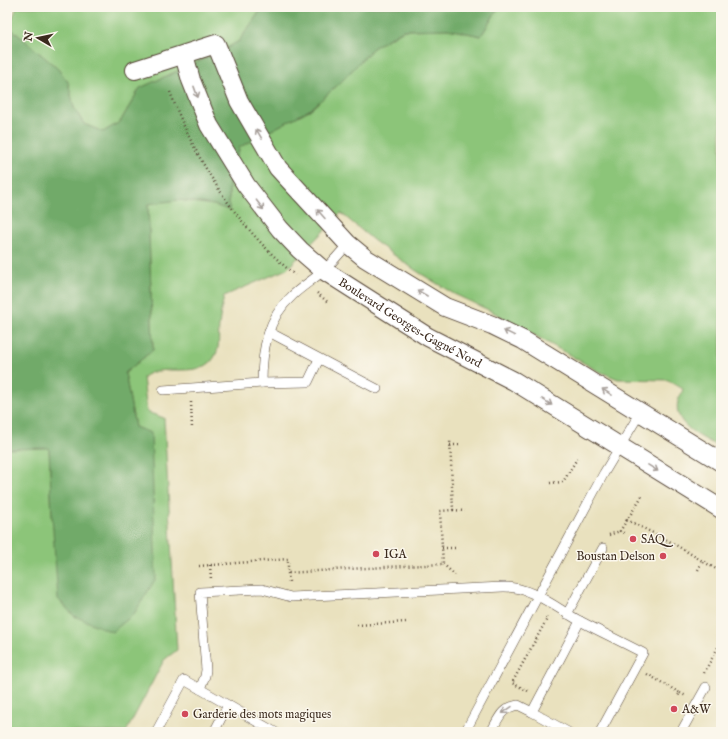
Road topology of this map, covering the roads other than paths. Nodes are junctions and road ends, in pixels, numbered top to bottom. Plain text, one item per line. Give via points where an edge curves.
1 (184, 55) junction
2 (135, 70) dead end
3 (348, 244) junction
4 (323, 270) junction
5 (269, 332) junction
6 (318, 359) junction
7 (262, 383) junction
8 (377, 389) dead end
9 (163, 390) dead end
10 (640, 413) junction
11 (620, 447) junction
12 (721, 462) edge
13 (721, 509) edge
14 (603, 548) dead end
15 (538, 597) junction
16 (567, 614) junction
17 (580, 621) junction
18 (706, 687) dead end
19 (200, 689) junction
20 (228, 705) junction
21 (532, 712) junction
22 (156, 732) edge
23 (214, 732) edge
24 (275, 732) edge
25 (465, 732) edge
26 (491, 732) edge
27 (568, 732) edge
28 (600, 732) edge
29 (681, 732) edge

1 - 2 street
3 -> 1 street via 278,168 239,101 216,44
1 -> 4 street, Boulevard Georges-Gagné Nord via 209,125 246,185 280,229
3 - 4 lane
10 -> 3 street via 524,340 445,307 365,258
4 - 5 lane via 291,296 279,310
4 -> 11 street, Boulevard Georges-Gagné Nord via 428,337 514,381
5 - 6 lane
5 - 7 lane via 263,356
6 - 7 lane via 308,382
6 - 8 lane
7 - 9 lane
10 - 11 lane
10 - 12 street
11 -> 13 street, Boulevard Georges-Gagné Nord
11 - 15 lane
14 - 16 lane
15 - 16 lane
15 - 19 lane via 510,586 291,597 262,589 200,592 206,670
15 - 25 lane
16 - 17 lane
17 - 21 lane
17 - 28 lane via 643,653
18 - 29 lane
19 - 20 lane
19 - 22 lane via 184,680
20 - 23 lane
20 - 24 lane
21 -> 26 lane via 518,705 511,707 499,717
21 - 27 lane

